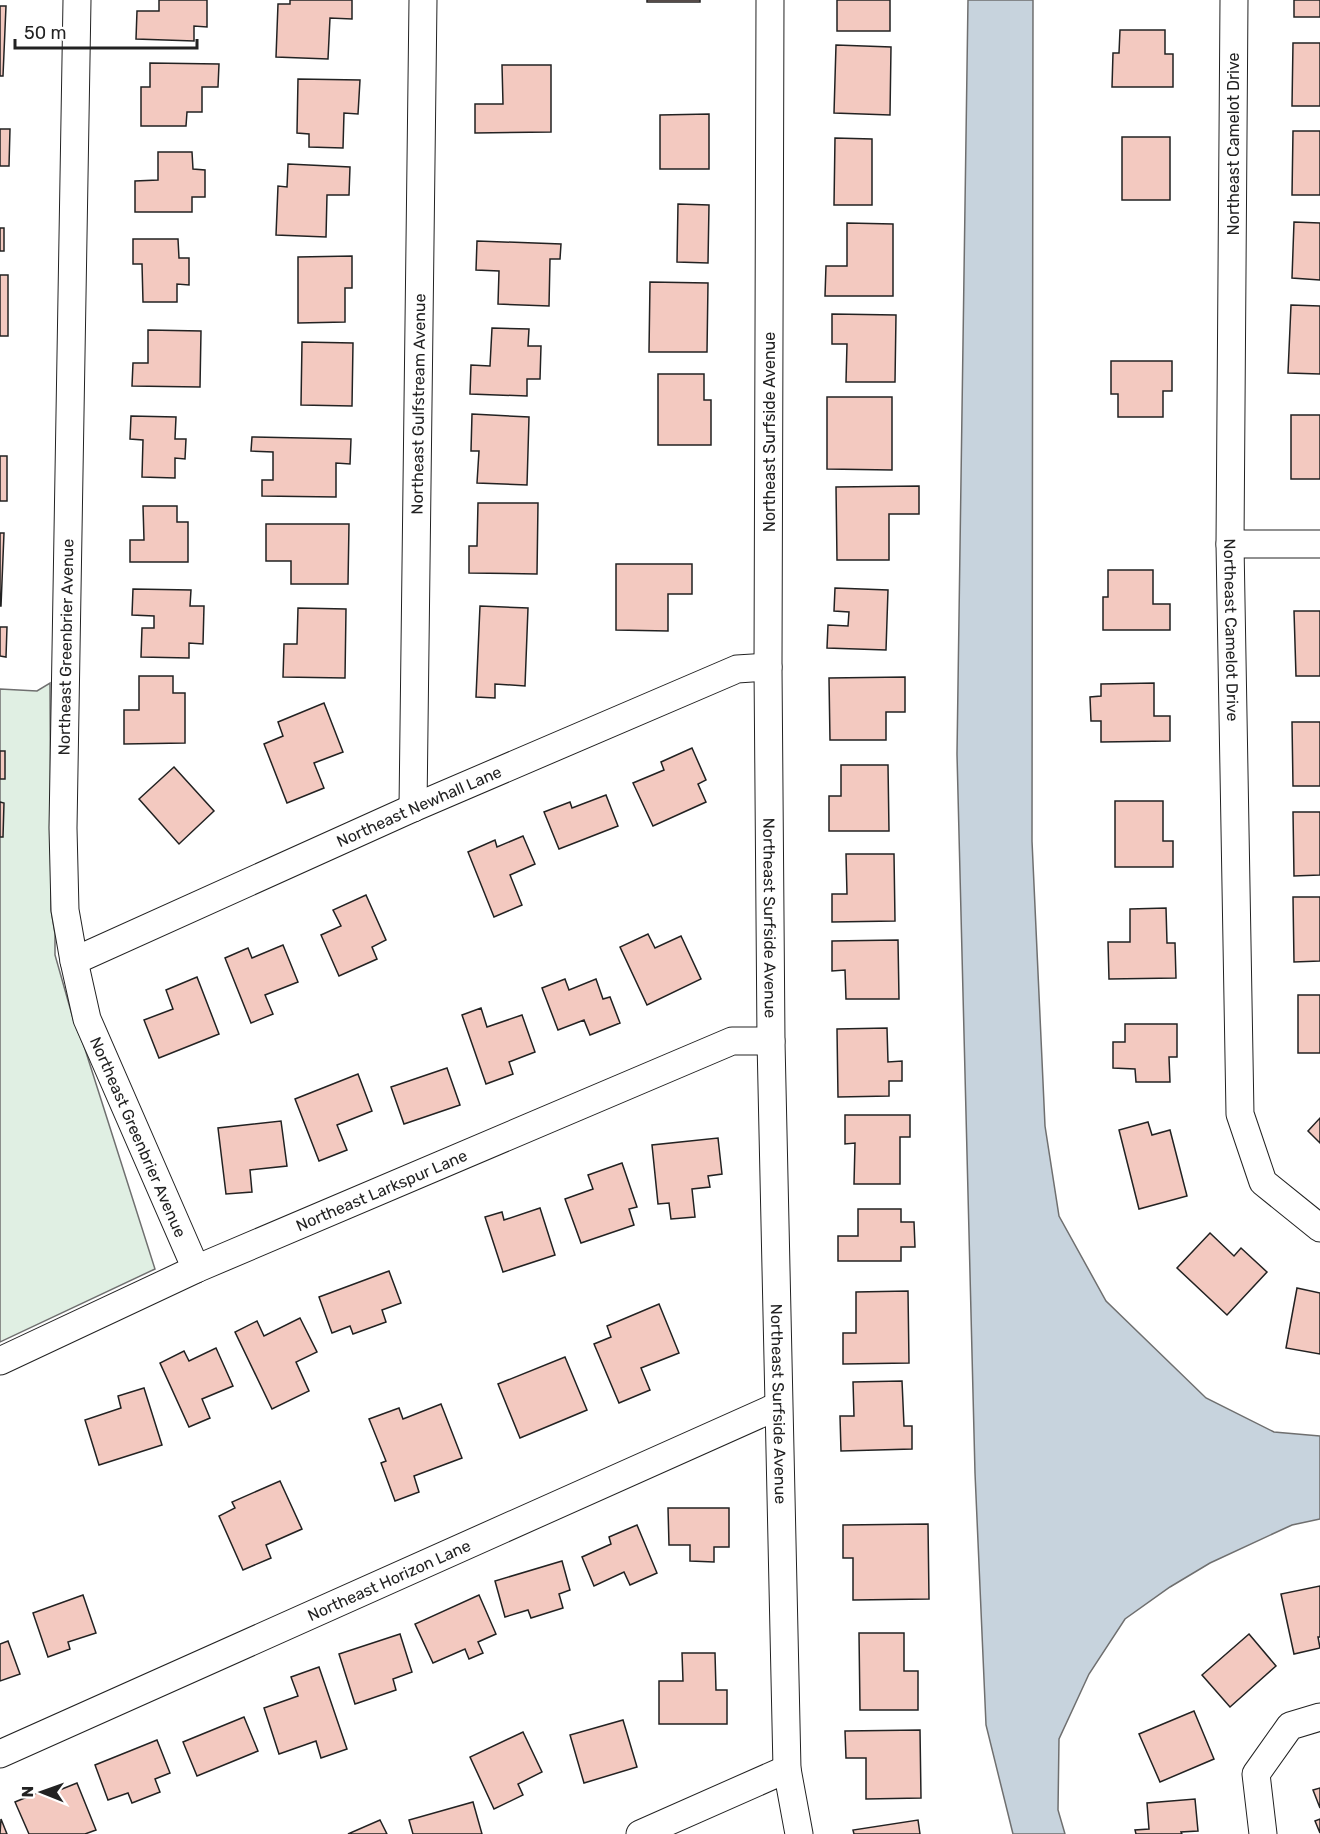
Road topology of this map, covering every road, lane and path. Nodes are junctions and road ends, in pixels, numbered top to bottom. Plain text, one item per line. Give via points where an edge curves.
1 (77, 0) edge
2 (423, 0) edge
3 (770, 0) edge
4 (1234, 0) edge
5 (1230, 544) junction
6 (1320, 544) edge
7 (768, 667) junction
8 (413, 808) junction
9 (74, 961) junction
10 (771, 1041) junction
11 (1320, 1228) edge
12 (196, 1269) junction
13 (0, 1361) edge
14 (778, 1406) junction
15 (1320, 1717) edge
16 (0, 1754) edge
17 (787, 1769) junction
18 (640, 1834) edge
19 (799, 1834) edge
20 (1263, 1834) edge

1 - 9 street, Northeast Greenbrier Avenue via 63,828 65,910
2 - 8 street, Northeast Gulfstream Avenue
3 - 7 street, Northeast Surfside Avenue
4 - 5 street, Northeast Camelot Drive
5 - 6 street
5 - 11 street, Northeast Camelot Drive via 1240,1114 1263,1182
7 - 8 street, Northeast Newhall Lane via 737,669
7 - 10 street, Northeast Surfside Avenue
8 - 9 street, Northeast Newhall Lane
9 - 12 street, Northeast Greenbrier Avenue via 87,1019
10 - 12 street, Northeast Larkspur Lane via 732,1041
10 - 14 street, Northeast Surfside Avenue
12 - 13 street, Northeast Larkspur Lane
14 - 16 street, Northeast Horizon Lane
14 - 17 street, Northeast Surfside Avenue
15 - 20 street via 1290,1726 1256,1774
17 - 18 street
17 - 19 street, Northeast Surfside Avenue

